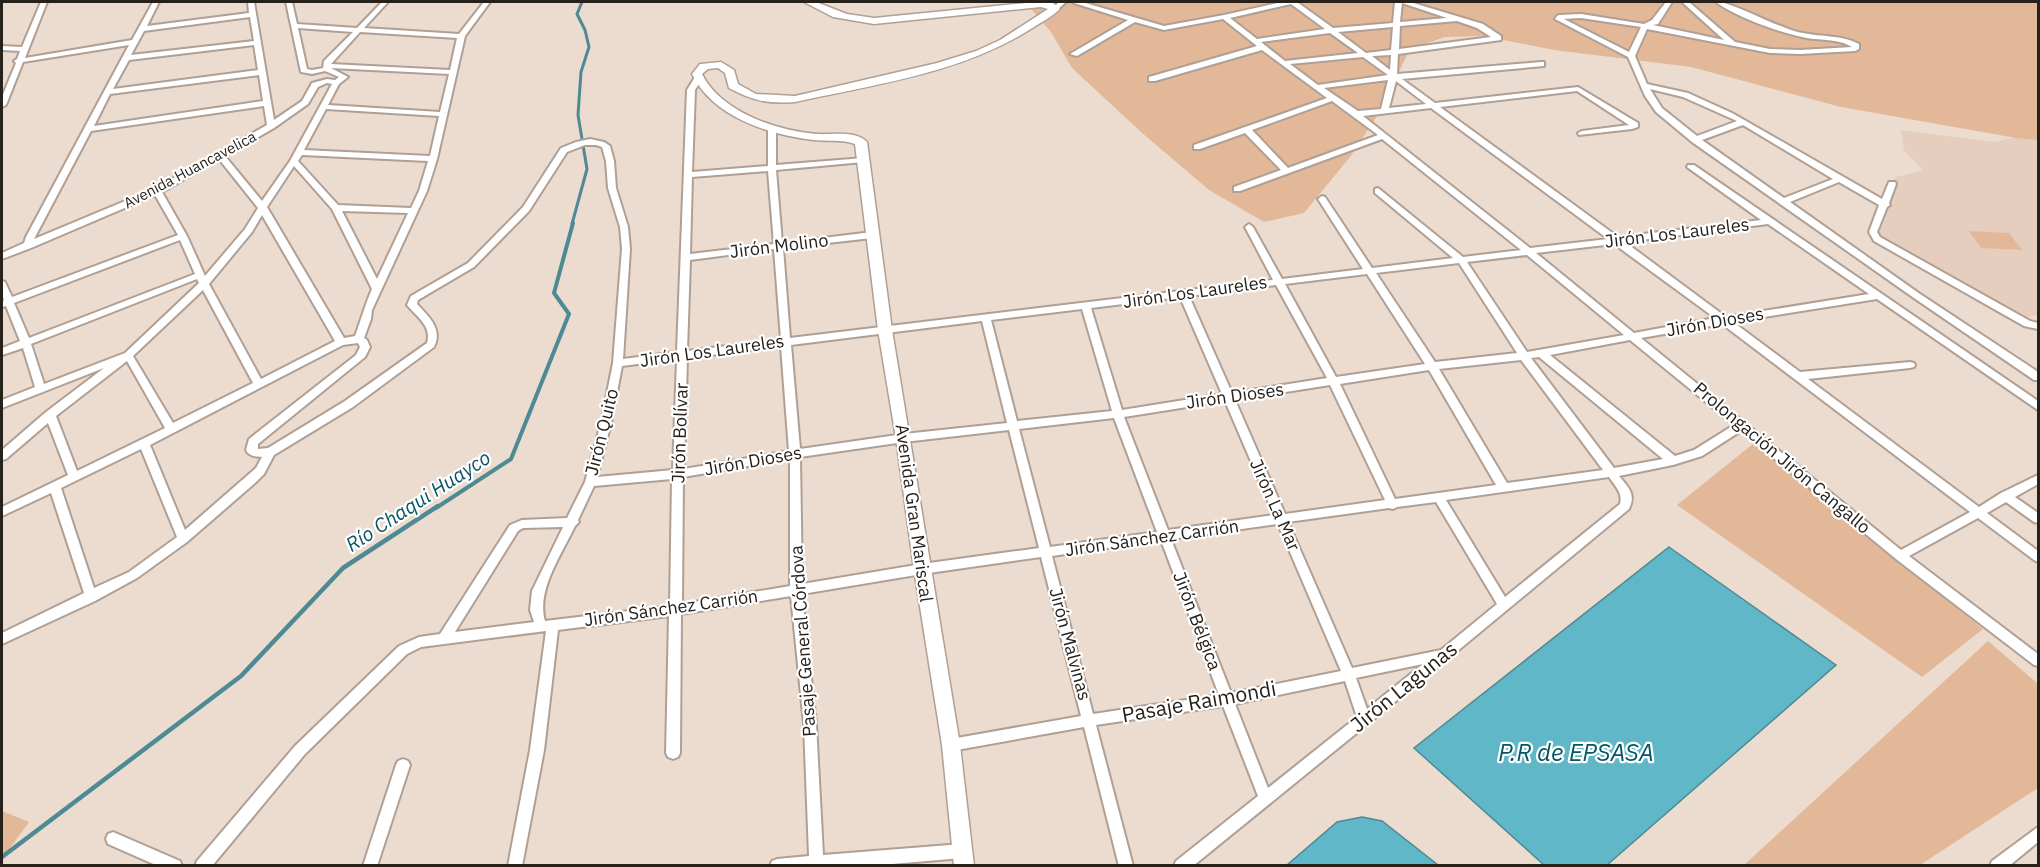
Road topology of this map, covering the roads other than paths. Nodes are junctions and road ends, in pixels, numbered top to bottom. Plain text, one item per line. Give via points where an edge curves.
1 (44, 2) edge
2 (156, 2) edge
3 (251, 2) edge
4 (289, 2) edge
5 (386, 2) edge
6 (487, 2) edge
7 (809, 2) edge
8 (1076, 2) edge
9 (1291, 2) edge
10 (1398, 2) edge
11 (1404, 2) edge
12 (1669, 2) edge
13 (1685, 2) edge
14 (1719, 2) edge
15 (1059, 5) edge
16 (252, 15) junction
17 (1224, 17) junction
18 (1134, 19) junction
19 (1458, 19) junction
20 (1655, 22) junction
21 (1397, 25) junction
22 (294, 26) junction
23 (1645, 26) junction
24 (362, 28) junction
25 (141, 29) junction
26 (1334, 30) junction
27 (1667, 30) junction
28 (461, 36) junction
29 (1255, 41) junction
30 (133, 42) junction
31 (256, 43) junction
32 (1732, 43) junction
33 (1263, 47) junction
34 (2, 48) edge
35 (23, 49) junction
36 (1394, 52) junction
37 (1074, 54) dead end
38 (1366, 55) junction
39 (1631, 56) junction
40 (125, 58) junction
41 (18, 61) junction
42 (1283, 63) junction
43 (1541, 64) dead end
44 (326, 68) junction
45 (262, 72) junction
46 (452, 72) junction
47 (1393, 78) junction
48 (1152, 79) dead end
49 (2, 80) edge
50 (11, 80) junction
51 (698, 80) junction
52 (334, 82) junction
53 (1646, 86) junction
54 (1318, 87) junction
55 (109, 92) junction
56 (1334, 98) junction
57 (267, 103) junction
58 (2, 105) edge
59 (1436, 105) junction
60 (324, 106) junction
61 (1384, 111) junction
62 (442, 114) junction
63 (1356, 114) junction
64 (1742, 122) junction
65 (271, 126) junction
66 (772, 128) junction
67 (88, 129) junction
68 (1246, 129) junction
69 (1582, 133) dead end
70 (1383, 136) junction
71 (1695, 140) junction
72 (1197, 147) dead end
73 (220, 155) junction
74 (296, 157) junction
75 (433, 159) junction
76 (864, 160) junction
77 (1691, 167) dead end
78 (772, 170) junction
79 (1286, 171) junction
80 (688, 175) junction
81 (1840, 179) junction
82 (1892, 184) dead end
83 (1237, 189) dead end
84 (157, 191) junction
85 (1378, 191) dead end
86 (1322, 199) dead end
87 (1781, 202) junction
88 (1886, 205) junction
89 (262, 207) junction
90 (336, 208) junction
91 (415, 211) junction
92 (1771, 221) junction
93 (1249, 227) dead end
94 (872, 235) junction
95 (183, 236) junction
96 (1617, 241) junction
97 (28, 246) junction
98 (778, 247) junction
99 (1528, 251) junction
100 (2, 256) edge
101 (687, 257) junction
102 (1462, 261) junction
103 (1368, 270) junction
104 (202, 279) junction
105 (1278, 281) junction
106 (2, 284) edge
107 (377, 289) junction
108 (1183, 293) junction
109 (1878, 296) junction
110 (5, 303) edge
111 (1086, 306) junction
112 (986, 319) junction
113 (1724, 320) junction
114 (2038, 326) edge
115 (885, 330) junction
116 (1634, 337) junction
117 (359, 339) junction
118 (785, 341) junction
119 (341, 342) junction
120 (26, 343) junction
121 (2, 352) edge
122 (1541, 353) junction
123 (128, 355) junction
124 (683, 355) junction
125 (1524, 356) junction
126 (618, 363) junction
127 (1910, 364) dead end
128 (1431, 366) junction
129 (1798, 376) junction
130 (2038, 376) edge
131 (1334, 382) junction
132 (259, 384) junction
133 (40, 388) junction
134 (1227, 397) junction
135 (2, 404) edge
136 (2038, 406) edge
137 (1118, 414) junction
138 (50, 415) junction
139 (1012, 425) junction
140 (1742, 425) junction
141 (171, 429) junction
142 (904, 438) junction
143 (144, 443) junction
144 (270, 452) junction
145 (795, 454) junction
146 (2, 456) edge
147 (1673, 461) junction
148 (1611, 473) junction
149 (678, 474) junction
150 (74, 478) junction
151 (2038, 479) edge
152 (590, 482) junction
153 (55, 488) junction
154 (1504, 488) junction
155 (2005, 496) junction
156 (1439, 498) junction
157 (1393, 505) junction
158 (2, 512) edge
159 (1978, 512) junction
160 (2038, 519) edge
161 (1282, 520) junction
162 (573, 522) junction
163 (1165, 537) junction
164 (183, 539) junction
165 (1045, 553) junction
166 (1900, 556) junction
167 (2038, 557) edge
168 (922, 570) junction
169 (796, 590) junction
170 (91, 597) junction
171 (1504, 606) junction
172 (675, 610) junction
173 (547, 625) junction
174 (2, 639) edge
175 (444, 639) junction
176 (1445, 654) junction
177 (2038, 661) edge
178 (1349, 675) junction
179 (1227, 700) junction
180 (1364, 719) junction
181 (1091, 720) junction
182 (951, 745) junction
183 (673, 753) dead end
184 (403, 765) dead end
185 (1265, 798) junction
186 (2038, 834) edge
187 (113, 839) dead end
188 (963, 858) edge
189 (815, 863) edge
190 (175, 866) edge
191 (202, 866) edge
192 (370, 866) edge
193 (515, 866) edge
194 (777, 866) edge
195 (1126, 866) edge
196 (1181, 866) edge
197 (1997, 866) edge

1 - 35 street
2 - 25 street
3 - 16 street
4 - 22 street
5 - 24 street
6 - 28 street
7 - 15 street via 848,20 864,21
8 - 18 street
9 - 17 street
9 - 26 street
10 - 21 street
11 - 19 street
12 - 20 street
13 - 32 street
14 - 32 street via 1778,28 1856,46 1784,52
15 - 51 street via 1028,28 980,53 795,99 763,99 744,94 733,86 730,72 722,65 701,68
16 - 25 street
16 - 31 street
17 - 18 street via 1164,28
17 - 29 street, Prolongación Jirón Cangallo
18 - 37 street
19 - 21 street
19 - 36 street via 1480,26 1498,38
20 - 23 street
20 - 27 street
21 - 26 street
21 - 36 street
22 - 24 street
22 - 44 street via 304,70
23 - 27 street
23 - 39 street
23 - 39 street via 1581,16 1559,17
24 - 28 street
24 - 44 street
25 - 30 street
26 - 29 street
26 - 38 street
27 - 32 street
28 - 46 street
29 - 33 street, Prolongación Jirón Cangallo
30 - 40 street
30 - 41 street
31 - 40 street
31 - 45 street
33 - 42 street, Prolongación Jirón Cangallo
33 - 48 street
34 - 35 street
35 - 41 street
36 - 38 street
36 - 47 street
38 - 42 street
38 - 47 street
39 - 53 street
40 - 55 street
41 - 50 street
42 - 54 street, Prolongación Jirón Cangallo
43 - 47 street
44 - 46 street
44 - 52 street via 344,77
45 - 55 street
45 - 57 street
46 - 62 street
47 - 54 street
47 - 59 street
47 - 61 street
49 - 50 street
50 - 58 street
51 - 66 street via 732,109
51 - 80 street, Jirón Bolívar via 691,90
52 - 60 street
52 - 65 street, Avenida Huancavelica via 315,85 305,102
53 - 64 street via 1692,97
53 - 71 street via 1659,110
54 - 56 street, Prolongación Jirón Cangallo
55 - 67 street
56 - 63 street, Prolongación Jirón Cangallo
56 - 68 street
57 - 65 street
57 - 67 street
59 - 61 street
59 - 69 street via 1578,89 1635,124
59 - 96 street
60 - 62 street
60 - 74 street
61 - 63 street
62 - 75 street
63 - 70 street, Prolongación Jirón Cangallo
64 - 71 street
64 - 81 street
65 - 73 street, Avenida Huancavelica
66 - 76 street via 814,137 858,140
66 - 78 street, Pasaje General Córdova
67 - 97 street
68 - 72 street
68 - 79 street
70 - 79 street
70 - 99 street, Prolongación Jirón Cangallo
71 - 87 street
73 - 84 street, Avenida Huancavelica
73 - 89 street
74 - 75 street
74 - 89 street
74 - 90 street
75 - 91 street
76 - 78 street
76 - 94 street, Avenida Gran Mariscal
77 - 92 street
78 - 80 street
78 - 98 street, Pasaje General Córdova
79 - 83 street
80 - 101 street, Jirón Bolívar
81 - 87 street
81 - 88 street
82 - 88 street
84 - 95 street
84 - 97 street, Avenida Huancavelica
85 - 102 street
86 - 103 street
87 - 130 street
88 - 114 street via 1873,232 1877,239 2027,324
89 - 104 street via 249,230
89 - 119 street
90 - 91 street
90 - 107 street
91 - 107 street
92 - 96 street, Jirón Los Laureles
92 - 109 street
93 - 105 street
94 - 98 street, Jirón Molino
94 - 115 street, Avenida Gran Mariscal
95 - 104 street
95 - 110 street
96 - 99 street, Jirón Los Laureles
96 - 113 street
97 - 100 street, Avenida Huancavelica
98 - 101 street, Jirón Molino
98 - 118 street, Pasaje General Córdova
99 - 102 street, Jirón Los Laureles
99 - 116 street, Prolongación Jirón Cangallo
101 - 124 street, Jirón Bolívar
102 - 103 street, Jirón Los Laureles
102 - 125 street
103 - 105 street, Jirón Los Laureles
103 - 128 street
104 - 120 street
104 - 123 street
104 - 132 street
105 - 108 street, Jirón Los Laureles
105 - 131 street
106 - 110 street
107 - 117 street
108 - 111 street, Jirón Los Laureles
108 - 134 street, Jirón La Mar
109 - 113 street, Jirón Dioses
109 - 136 street
110 - 120 street
111 - 112 street, Jirón Los Laureles
111 - 137 street, Jirón Bélgica
112 - 115 street, Jirón Los Laureles
112 - 139 street, Jirón Malvinas
113 - 116 street, Jirón Dioses
113 - 129 street
115 - 118 street, Jirón Los Laureles
115 - 142 street, Avenida Gran Mariscal
116 - 122 street, Jirón Dioses
116 - 140 street, Prolongación Jirón Cangallo
117 - 119 street
117 - 144 street via 365,347 352,364 251,446 256,453
118 - 124 street, Jirón Los Laureles
118 - 145 street, Pasaje General Córdova
119 - 132 street
120 - 121 street
120 - 133 street
122 - 125 street, Jirón Dioses
122 - 147 street
123 - 133 street
123 - 138 street
123 - 141 street
124 - 126 street, Jirón Los Laureles
124 - 149 street, Jirón Bolívar
125 - 128 street, Jirón Dioses
125 - 148 street
126 - 144 street, Jirón Quito via 624,227 612,188 606,146 590,142 564,150 526,209 471,265 414,298 412,305 433,329 431,345 349,404
126 - 152 street, Jirón Quito
127 - 129 street
128 - 131 street, Jirón Dioses
128 - 154 street
129 - 159 street
131 - 134 street, Jirón Dioses
131 - 157 street
132 - 141 street
133 - 135 street
134 - 137 street, Jirón Dioses
134 - 161 street, Jirón La Mar
137 - 139 street, Jirón Dioses
137 - 163 street, Jirón Bélgica
138 - 146 street
138 - 150 street
139 - 142 street, Jirón Dioses
139 - 165 street, Jirón Malvinas
140 - 147 street, Jirón Sánchez Carrión via 1698,453
140 - 166 street, Prolongación Jirón Cangallo
141 - 143 street
142 - 145 street, Jirón Dioses
142 - 168 street, Avenida Gran Mariscal
143 - 150 street
143 - 164 street
144 - 164 street via 260,471
145 - 149 street, Jirón Dioses
145 - 169 street, Pasaje General Córdova
147 - 148 street, Jirón Sánchez Carrión
148 - 154 street, Jirón Sánchez Carrión
148 - 171 street, Jirón Lagunas via 1625,492 1625,506
149 - 152 street, Jirón Dioses
149 - 172 street, Jirón Bolívar
150 - 153 street
151 - 155 street
152 - 162 street, Jirón Quito
153 - 158 street
153 - 170 street
154 - 156 street, Jirón Sánchez Carrión
155 - 159 street
155 - 160 street
156 - 157 street, Jirón Sánchez Carrión
156 - 171 street
157 - 161 street, Jirón Sánchez Carrión
159 - 166 street
159 - 167 street
161 - 163 street, Jirón Sánchez Carrión
161 - 178 street, Jirón La Mar
162 - 173 street, Jirón Quito via 538,591 536,610
162 - 175 street via 522,524 514,528
163 - 165 street, Jirón Sánchez Carrión
163 - 179 street, Jirón Bélgica
164 - 170 street via 133,575
165 - 168 street, Jirón Sánchez Carrión
165 - 181 street, Jirón Malvinas
166 - 177 street, Prolongación Jirón Cangallo
168 - 169 street, Jirón Sánchez Carrión
168 - 182 street, Avenida Gran Mariscal
169 - 172 street, Jirón Sánchez Carrión
169 - 189 street, Pasaje General Córdova via 810,724
170 - 174 street
171 - 176 street, Jirón Lagunas
172 - 173 street, Jirón Sánchez Carrión
172 - 183 street, Jirón Bolívar
173 - 175 street, Jirón Sánchez Carrión
173 - 193 street, Jirón Quito via 537,750
175 - 191 street, Jirón Sánchez Carrión via 419,642 403,650 300,750
176 - 178 street, Pasaje Raimondi
176 - 180 street, Jirón Lagunas
178 - 179 street, Pasaje Raimondi
178 - 180 street, Jirón La Mar
179 - 181 street, Pasaje Raimondi
179 - 185 street, Jirón Bélgica
180 - 185 street, Jirón Lagunas
181 - 182 street, Pasaje Raimondi
181 - 195 street, Jirón Malvinas
182 - 188 street, Avenida Gran Mariscal
184 - 192 street
185 - 196 street, Jirón Lagunas
186 - 197 street
187 - 190 street
188 - 189 street
189 - 194 street

